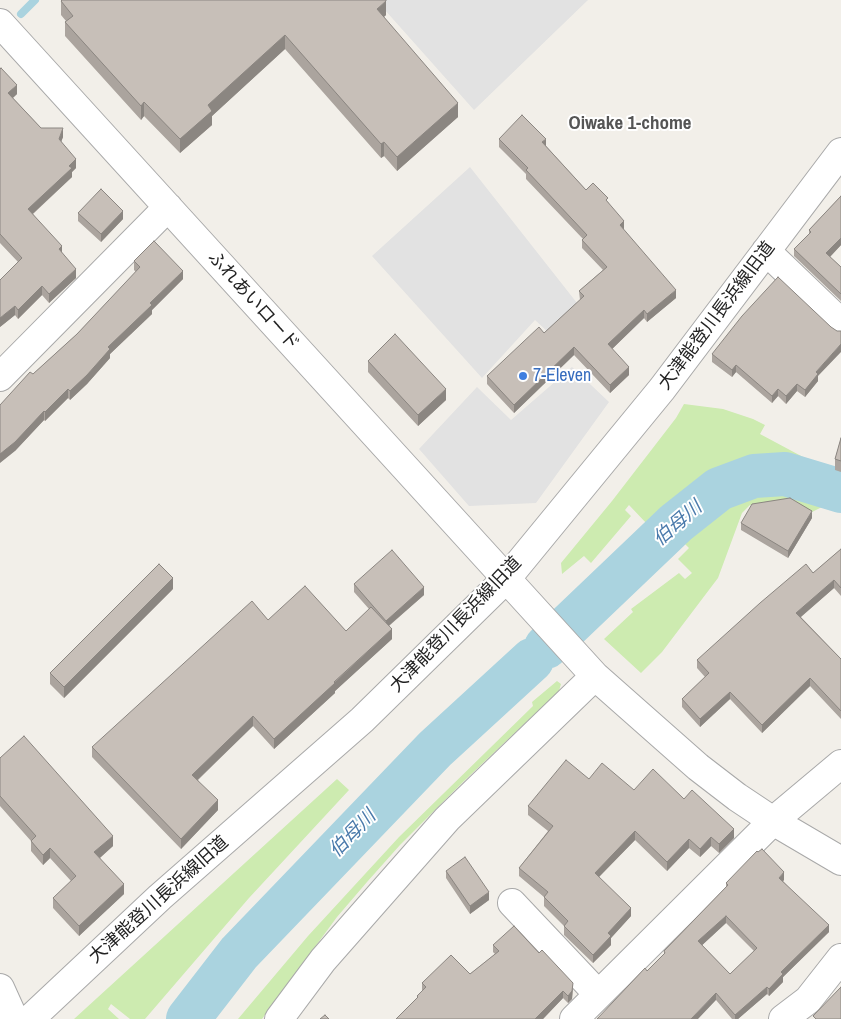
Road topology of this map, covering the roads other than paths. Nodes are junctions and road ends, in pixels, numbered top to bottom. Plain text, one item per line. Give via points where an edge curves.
1 (0, 23) edge
2 (841, 152) edge
3 (168, 208) junction
4 (766, 251) junction
5 (841, 323) edge
6 (0, 376) edge
7 (506, 578) junction
8 (589, 669) junction
9 (841, 764) edge
10 (772, 821) junction
11 (841, 861) edge
12 (512, 903) dead end
13 (841, 958) edge
14 (0, 988) edge
15 (598, 994) junction
16 (14, 1019) edge
17 (30, 1019) edge
18 (278, 1019) edge
19 (574, 1019) edge
20 (783, 1019) edge

1 - 3 street, ふれあいロード
2 - 4 street, 大津能登川長浜線旧道
3 - 6 street
3 - 7 street, ふれあいロード
4 - 5 street
4 - 7 street, 大津能登川長浜線旧道 via 662,389
7 - 8 street, ふれあいロード
7 - 17 street, 大津能登川長浜線旧道 via 362,720 160,897
8 - 10 street, ふれあいロード via 698,767
8 - 18 street via 446,819 323,960
9 - 10 street
10 - 11 street, ふれあいロード
10 - 15 street
12 - 15 street
13 - 20 street via 808,1000
14 - 16 street
15 - 19 street

